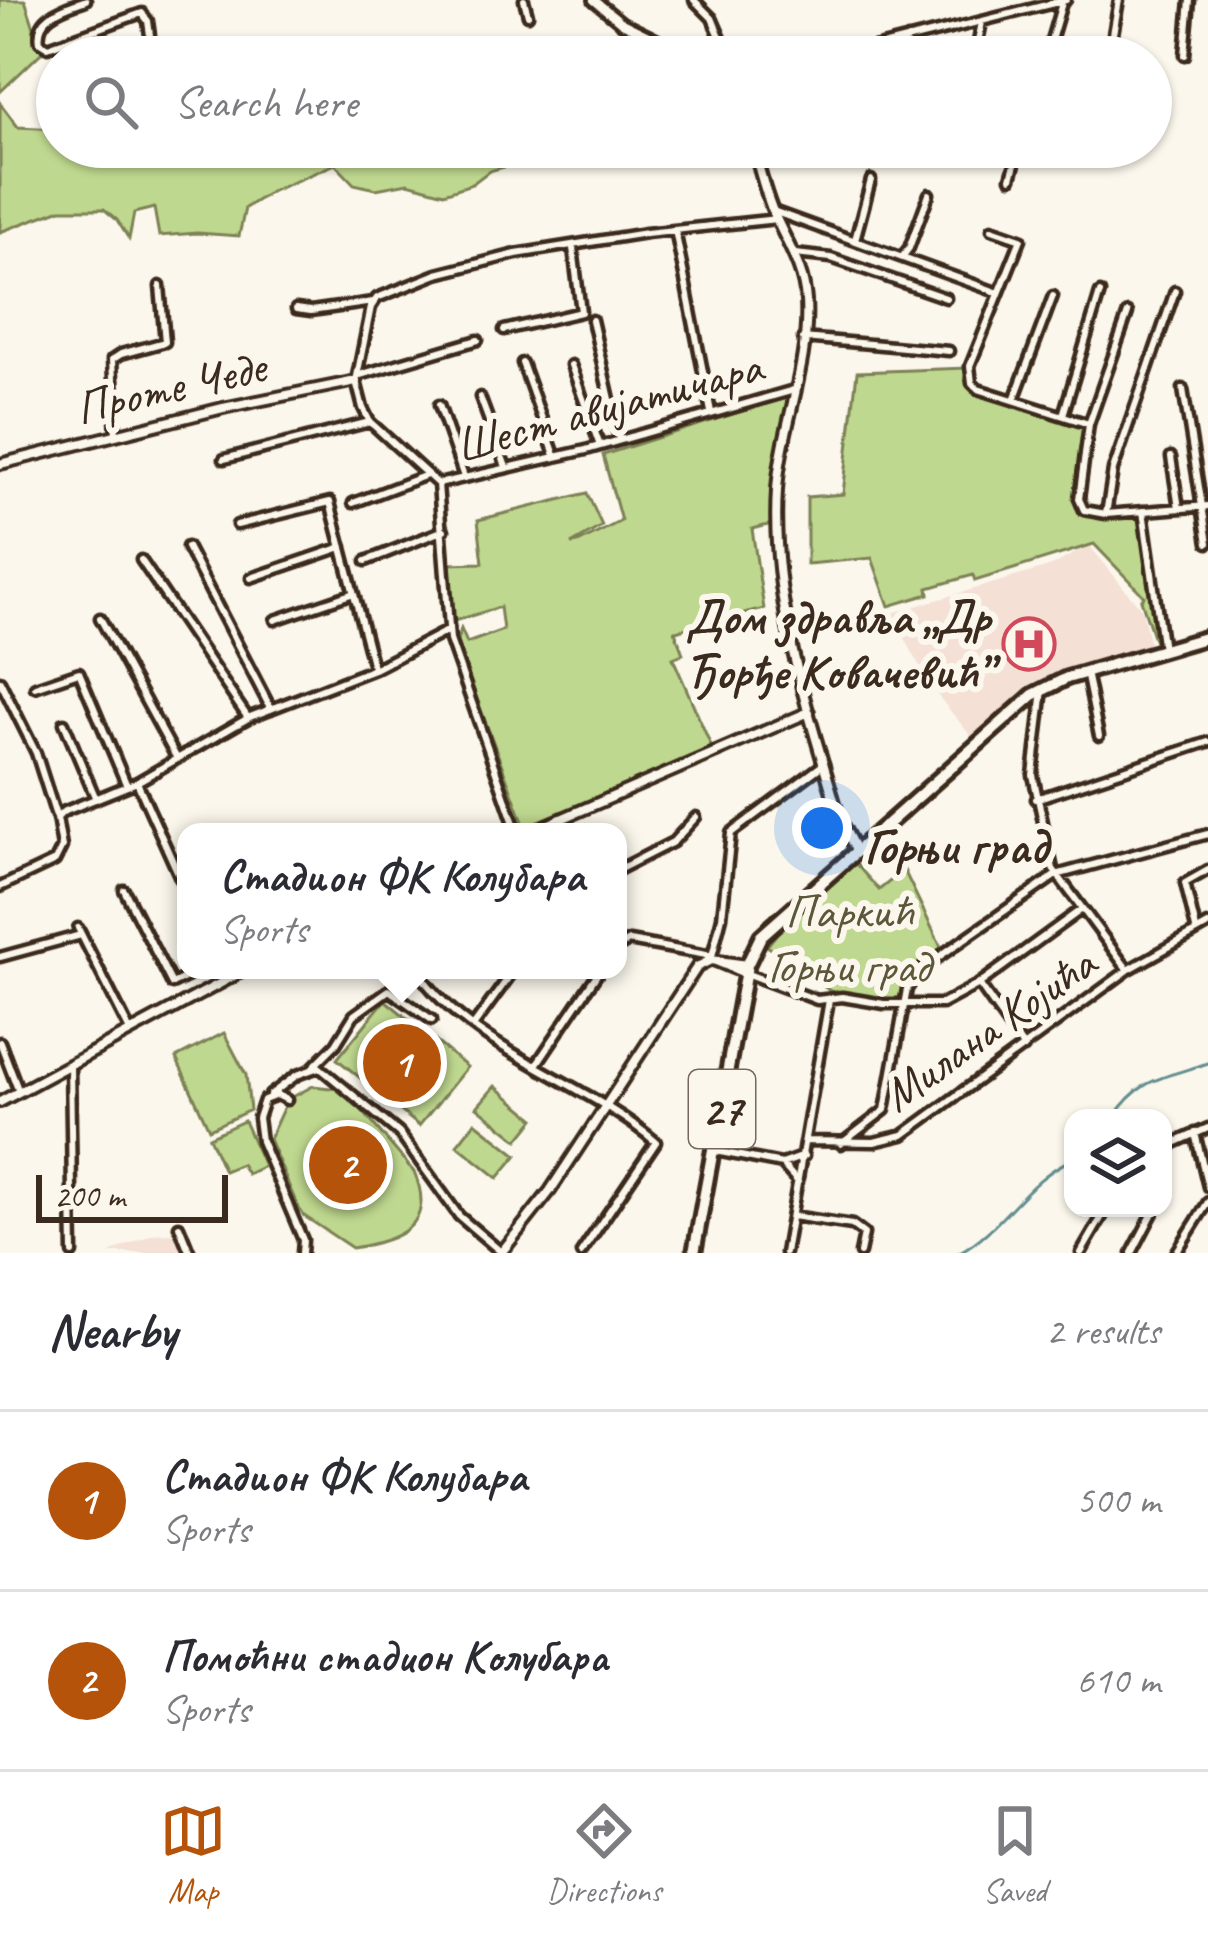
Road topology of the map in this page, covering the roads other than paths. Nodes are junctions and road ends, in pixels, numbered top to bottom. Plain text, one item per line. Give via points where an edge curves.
1 (86, 0) edge
2 (524, 0) edge
3 (594, 0) edge
4 (694, 0) edge
5 (1064, 0) edge
6 (1118, 0) edge
7 (1190, 0) edge
8 (528, 15) dead end
9 (982, 22) junction
10 (39, 36) edge
11 (78, 36) edge
12 (150, 36) edge
13 (647, 36) edge
14 (720, 36) edge
15 (921, 36) edge
16 (979, 36) edge
17 (1053, 36) edge
18 (1112, 36) edge
19 (1184, 55) dead end
20 (760, 168) edge
21 (1014, 168) edge
22 (1011, 178) dead end
23 (871, 180) dead end
24 (929, 194) dead end
25 (775, 215) junction
26 (992, 229) dead end
27 (675, 230) junction
28 (855, 240) junction
29 (573, 248) junction
30 (795, 254) junction
31 (903, 256) junction
32 (160, 286) dead end
33 (1175, 291) dead end
34 (999, 293) junction
35 (1100, 293) dead end
36 (1053, 296) dead end
37 (946, 298) dead end
38 (373, 302) junction
39 (296, 309) dead end
40 (1128, 313) dead end
41 (592, 320) dead end
42 (503, 330) dead end
43 (803, 338) junction
44 (478, 340) dead end
45 (949, 351) dead end
46 (522, 363) dead end
47 (571, 365) dead end
48 (357, 378) junction
49 (1183, 389) dead end
50 (796, 390) junction
51 (481, 397) dead end
52 (1014, 400) junction
53 (439, 405) dead end
54 (711, 412) junction
55 (1063, 415) junction
56 (370, 422) junction
57 (1089, 424) junction
58 (116, 435) junction
59 (620, 440) junction
60 (600, 446) junction
61 (556, 456) junction
62 (1172, 457) dead end
63 (224, 460) dead end
64 (0, 464) edge
65 (506, 467) junction
66 (427, 475) junction
67 (464, 477) junction
68 (438, 484) junction
69 (352, 503) dead end
70 (1206, 506) edge
71 (1179, 508) junction
72 (1143, 510) junction
73 (1106, 514) junction
74 (237, 525) dead end
75 (444, 530) junction
76 (1208, 543) edge
77 (187, 547) dead end
78 (342, 547) junction
79 (141, 560) dead end
80 (366, 561) dead end
81 (251, 578) dead end
82 (352, 593) junction
83 (100, 618) dead end
84 (275, 620) dead end
85 (449, 630) junction
86 (1208, 637) edge
87 (1163, 650) junction
88 (374, 669) junction
89 (1086, 672) junction
90 (0, 681) edge
91 (35, 687) dead end
92 (1043, 689) junction
93 (271, 709) junction
94 (809, 712) junction
95 (248, 718) junction
96 (64, 723) dead end
97 (1100, 736) dead end
98 (1208, 742) edge
99 (176, 758) junction
100 (824, 764) junction
101 (136, 782) junction
102 (128, 786) junction
103 (96, 799) junction
104 (1036, 799) junction
105 (696, 817) dead end
106 (57, 818) junction
107 (514, 823) edge
108 (552, 823) edge
109 (1208, 834) edge
110 (857, 854) junction
111 (627, 865) edge
112 (1208, 870) edge
113 (177, 871) edge
114 (1056, 875) junction
115 (0, 887) edge
116 (124, 890) dead end
117 (1082, 909) junction
118 (1208, 925) edge
119 (1196, 929) junction
120 (627, 942) edge
121 (0, 957) edge
122 (712, 959) junction
123 (746, 969) junction
124 (1128, 970) junction
125 (182, 979) edge
126 (217, 979) edge
127 (424, 979) edge
128 (507, 979) edge
129 (594, 979) edge
130 (979, 984) junction
131 (829, 1000) junction
132 (904, 1004) junction
133 (432, 1020) dead end
134 (474, 1025) junction
135 (130, 1032) junction
136 (0, 1042) edge
137 (1024, 1048) junction
138 (70, 1064) junction
139 (536, 1065) junction
140 (313, 1067) junction
141 (19, 1092) junction
142 (267, 1097) junction
143 (287, 1100) dead end
144 (0, 1102) edge
145 (604, 1108) junction
146 (1208, 1128) edge
147 (1196, 1133) junction
148 (807, 1142) junction
149 (841, 1144) junction
150 (1172, 1144) edge
151 (714, 1151) junction
152 (804, 1156) junction
153 (782, 1164) junction
154 (798, 1182) junction
155 (1208, 1187) edge
156 (1208, 1202) edge
157 (792, 1216) junction
158 (1101, 1217) edge
159 (1151, 1217) edge
160 (178, 1226) dead end
161 (502, 1251) edge
162 (73, 1253) edge
163 (190, 1253) edge
164 (302, 1253) edge
165 (517, 1253) edge
166 (581, 1253) edge
167 (694, 1253) edge
168 (785, 1253) edge
169 (860, 1253) edge
170 (1081, 1253) edge
171 (1132, 1253) edge
172 (1176, 1253) edge

1 - 10 street via 43,22
2 - 8 street
3 - 13 street
4 - 14 street
5 - 9 street
5 - 17 street
6 - 18 street
7 - 19 street
9 - 15 street
9 - 16 street
11 - 12 street via 142,13
20 - 25 street
21 - 22 street
23 - 28 street
24 - 31 street
25 - 27 street
25 - 28 street
25 - 30 street
26 - 34 street via 1021,238
27 - 29 street
27 - 54 street
28 - 31 street
29 - 38 street via 456,268
29 - 42 street via 581,312
30 - 37 street via 831,258
30 - 43 street via 806,298
31 - 34 street
32 - 58 street via 165,342 112,360
33 - 73 street via 1113,470
34 - 52 street via 969,376 979,389
35 - 55 street
36 - 52 street
38 - 39 street
38 - 48 street
40 - 57 street
41 - 59 street
43 - 45 street
43 - 50 street
44 - 48 street
46 - 61 street
47 - 60 street
48 - 56 street
48 - 58 street, Проте Чеде
49 - 70 street
50 - 54 street, Шест авијатичара
50 - 94 street via 777,486 776,552
51 - 65 street
52 - 55 street
53 - 67 street
54 - 59 street, Шест авијатичара
55 - 57 street
56 - 63 street
56 - 66 street
57 - 73 street via 1079,505
58 - 64 street, Проте Чеде
59 - 60 street, Шест авијатичара
60 - 61 street, Шест авијатичара
61 - 65 street, Шест авијатичара
62 - 71 street
65 - 67 street, Шест авијатичара
66 - 68 street
66 - 69 street
67 - 68 street, Шест авијатичара
68 - 75 street
70 - 71 street
70 - 76 street
71 - 72 street
72 - 73 street
72 - 87 street
74 - 78 street via 330,502
75 - 80 street
75 - 85 street
77 - 93 street
78 - 81 street
78 - 82 street
79 - 95 street
82 - 84 street
82 - 88 street
83 - 99 street
85 - 88 street
85 - 107 street
86 - 87 main road, 27
87 - 89 main road, 27
88 - 93 street
89 - 92 main road, 27
89 - 97 street
90 - 106 street
91 - 102 street via 79,672
92 - 104 street
92 - 110 main road, 27
93 - 95 street
94 - 100 street
94 - 108 street
95 - 99 street
96 - 103 street
98 - 104 street
99 - 101 street
100 - 110 street
100 - 122 street via 731,833
101 - 102 street
101 - 113 street
102 - 103 street
103 - 106 street
104 - 114 street
105 - 111 street via 673,842
106 - 115 street via 62,847 55,861
109 - 114 street
110 - 123 main road, 27 via 761,936
112 - 119 street via 1185,883
114 - 117 street
114 - 132 street via 920,970
116 - 125 street via 172,984
117 - 124 street
117 - 130 street
118 - 119 street, Милана Којића
119 - 124 street, Милана Којића
120 - 122 street
121 - 135 street via 79,931
122 - 123 street
122 - 145 street via 692,974
123 - 131 street
123 - 151 main road, 27
124 - 137 street, Милана Којића
126 - 135 street
127 - 134 street
128 - 134 street
129 - 139 street
130 - 132 street via 942,1004
130 - 137 street
131 - 132 street
131 - 148 street
132 - 149 street via 885,1110
133 - 140 street via 389,990 354,1015
134 - 139 street
135 - 138 street
136 - 141 street
137 - 149 street, Милана Којића via 903,1135
138 - 141 street
138 - 162 street
139 - 145 street
140 - 142 street
140 - 161 street via 399,1133 459,1216
141 - 144 street
142 - 143 street
142 - 164 street via 258,1118 261,1142
145 - 161 street
145 - 166 street via 656,1146
146 - 147 street
147 - 150 street
147 - 155 street
148 - 149 street, Милана Којића
148 - 152 street
151 - 153 street
151 - 167 main road, 27
152 - 153 street
152 - 154 street
153 - 154 street
154 - 157 street
156 - 172 street
157 - 168 street
157 - 169 street via 852,1225 864,1234
158 - 170 street
159 - 171 street
160 - 163 street
161 - 165 street

